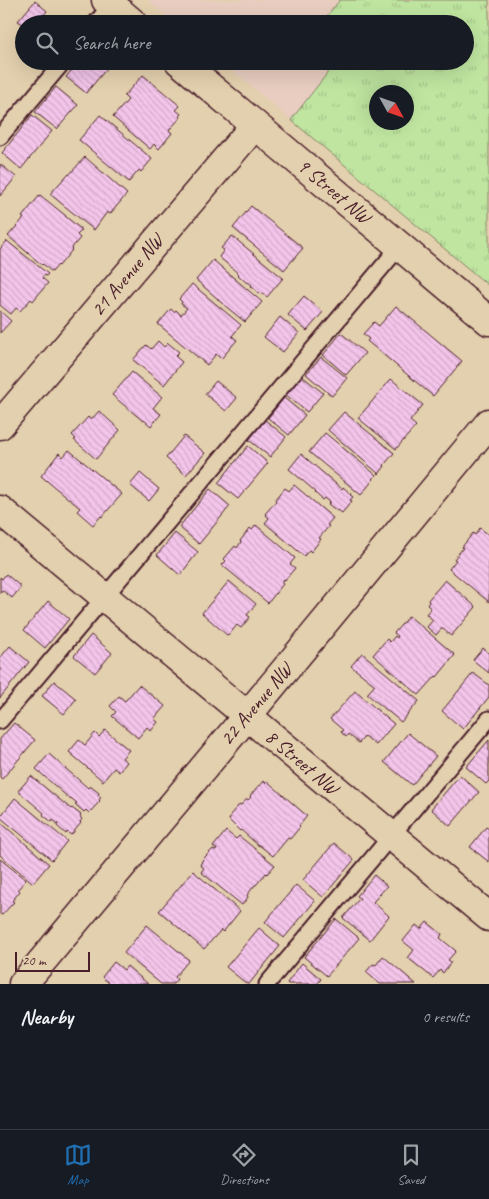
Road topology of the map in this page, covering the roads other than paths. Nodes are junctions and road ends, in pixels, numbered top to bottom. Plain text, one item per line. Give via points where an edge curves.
1 (105, 9) edge
2 (117, 15) edge
3 (56, 70) edge
4 (190, 70) edge
5 (254, 125) junction
6 (0, 137) edge
7 (400, 246) junction
8 (489, 321) edge
9 (489, 424) edge
10 (0, 425) edge
11 (0, 510) edge
12 (104, 597) junction
13 (247, 716) junction
14 (489, 719) edge
15 (0, 720) edge
16 (391, 836) junction
17 (489, 917) edge
18 (23, 984) edge
19 (267, 984) edge

1 - 2 street
3 - 6 lane
4 - 5 street, 9 Street NW
5 - 7 street, 9 Street NW
5 - 10 street, 21 Avenue NW
7 - 8 street, 9 Street NW
7 - 12 lane
9 - 13 street, 22 Avenue NW
11 - 12 street, 8 Street NW
12 - 13 street, 8 Street NW
12 - 15 lane
13 - 16 street, 8 Street NW
13 - 18 street, 22 Avenue NW
14 - 16 lane
16 - 17 street, 8 Street NW
16 - 19 lane

